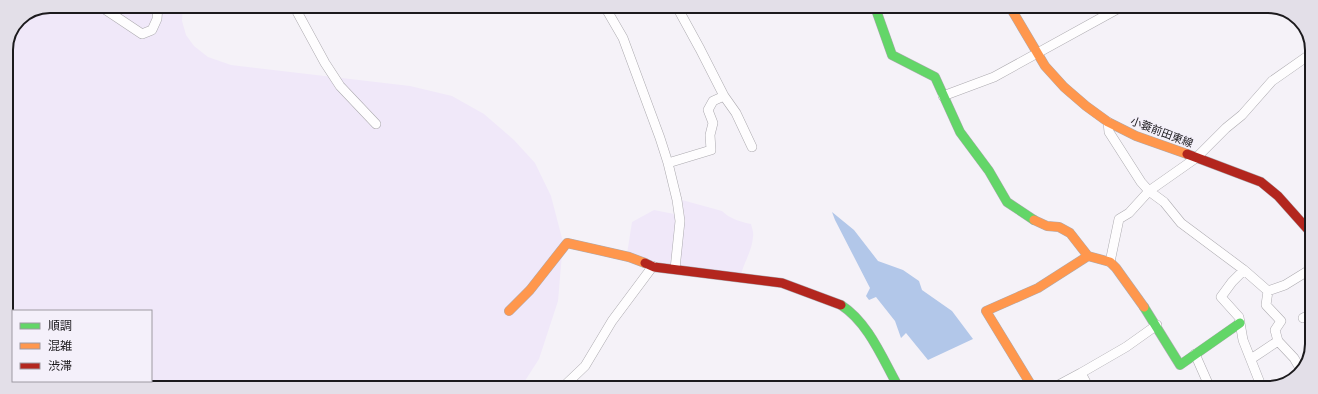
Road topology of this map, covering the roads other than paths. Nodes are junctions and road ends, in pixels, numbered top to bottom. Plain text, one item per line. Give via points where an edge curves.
1 (110, 13) edge
2 (157, 13) edge
3 (298, 13) edge
4 (608, 13) edge
5 (680, 13) edge
6 (878, 13) edge
7 (1014, 13) edge
8 (1110, 13) edge
9 (1037, 53) junction
10 (1305, 58) edge
11 (724, 96) junction
12 (943, 96) junction
13 (1108, 122) junction
14 (376, 124) dead end
15 (752, 147) dead end
16 (1196, 158) junction
17 (668, 163) junction
18 (1149, 191) junction
19 (1305, 226) edge
20 (1088, 256) junction
21 (1110, 262) junction
22 (652, 266) junction
23 (675, 270) junction
24 (1244, 270) junction
25 (1305, 273) edge
26 (1268, 291) junction
27 (509, 311) dead end
28 (1240, 324) junction
29 (1156, 325) junction
30 (1278, 341) junction
31 (1195, 354) junction
32 (1250, 359) junction
33 (1298, 366) edge
34 (1081, 373) junction
35 (569, 381) edge
36 (895, 381) edge
37 (1028, 381) edge
38 (1066, 381) edge
39 (1085, 381) edge
40 (1207, 381) edge
41 (1259, 381) edge

1 - 2 street via 142,34 152,30
3 - 14 street via 340,86
4 - 17 street via 623,38
5 - 11 street
6 - 12 street via 892,55 935,77
7 - 9 street, 小蓑前田東線
8 - 9 street
9 - 12 street via 994,77
9 - 13 street, 小蓑前田東線 via 1064,87
10 - 16 street via 1272,81 1242,116
11 - 15 street via 736,113
11 - 17 street via 713,101 708,110 713,123 710,135 711,150
12 - 20 street via 960,132 989,171 1007,202 1032,219 1070,233
13 - 16 street, 小蓑前田東線 via 1136,136
13 - 18 street via 1109,132
16 - 18 street
16 - 19 street, 小蓑前田東線 via 1261,182 1278,196
17 - 23 street via 680,221
18 - 21 street via 1129,213 1119,219
18 - 24 street via 1164,202 1180,223
20 - 21 street
20 - 37 street via 1038,288 986,311
21 - 29 street
22 - 23 street
22 - 27 street via 629,257 567,243 530,290
22 - 35 street via 612,321 585,366
23 - 36 street via 782,283 842,305 864,327
24 - 26 street
24 - 28 street via 1222,297 1239,316
25 - 26 street
26 - 30 street via 1266,305 1281,321 1275,330
28 - 31 street
28 - 32 street
29 - 31 street via 1180,365
29 - 34 street via 1126,347
30 - 32 street
30 - 33 street
31 - 40 street
32 - 41 street
34 - 38 street
34 - 39 street

